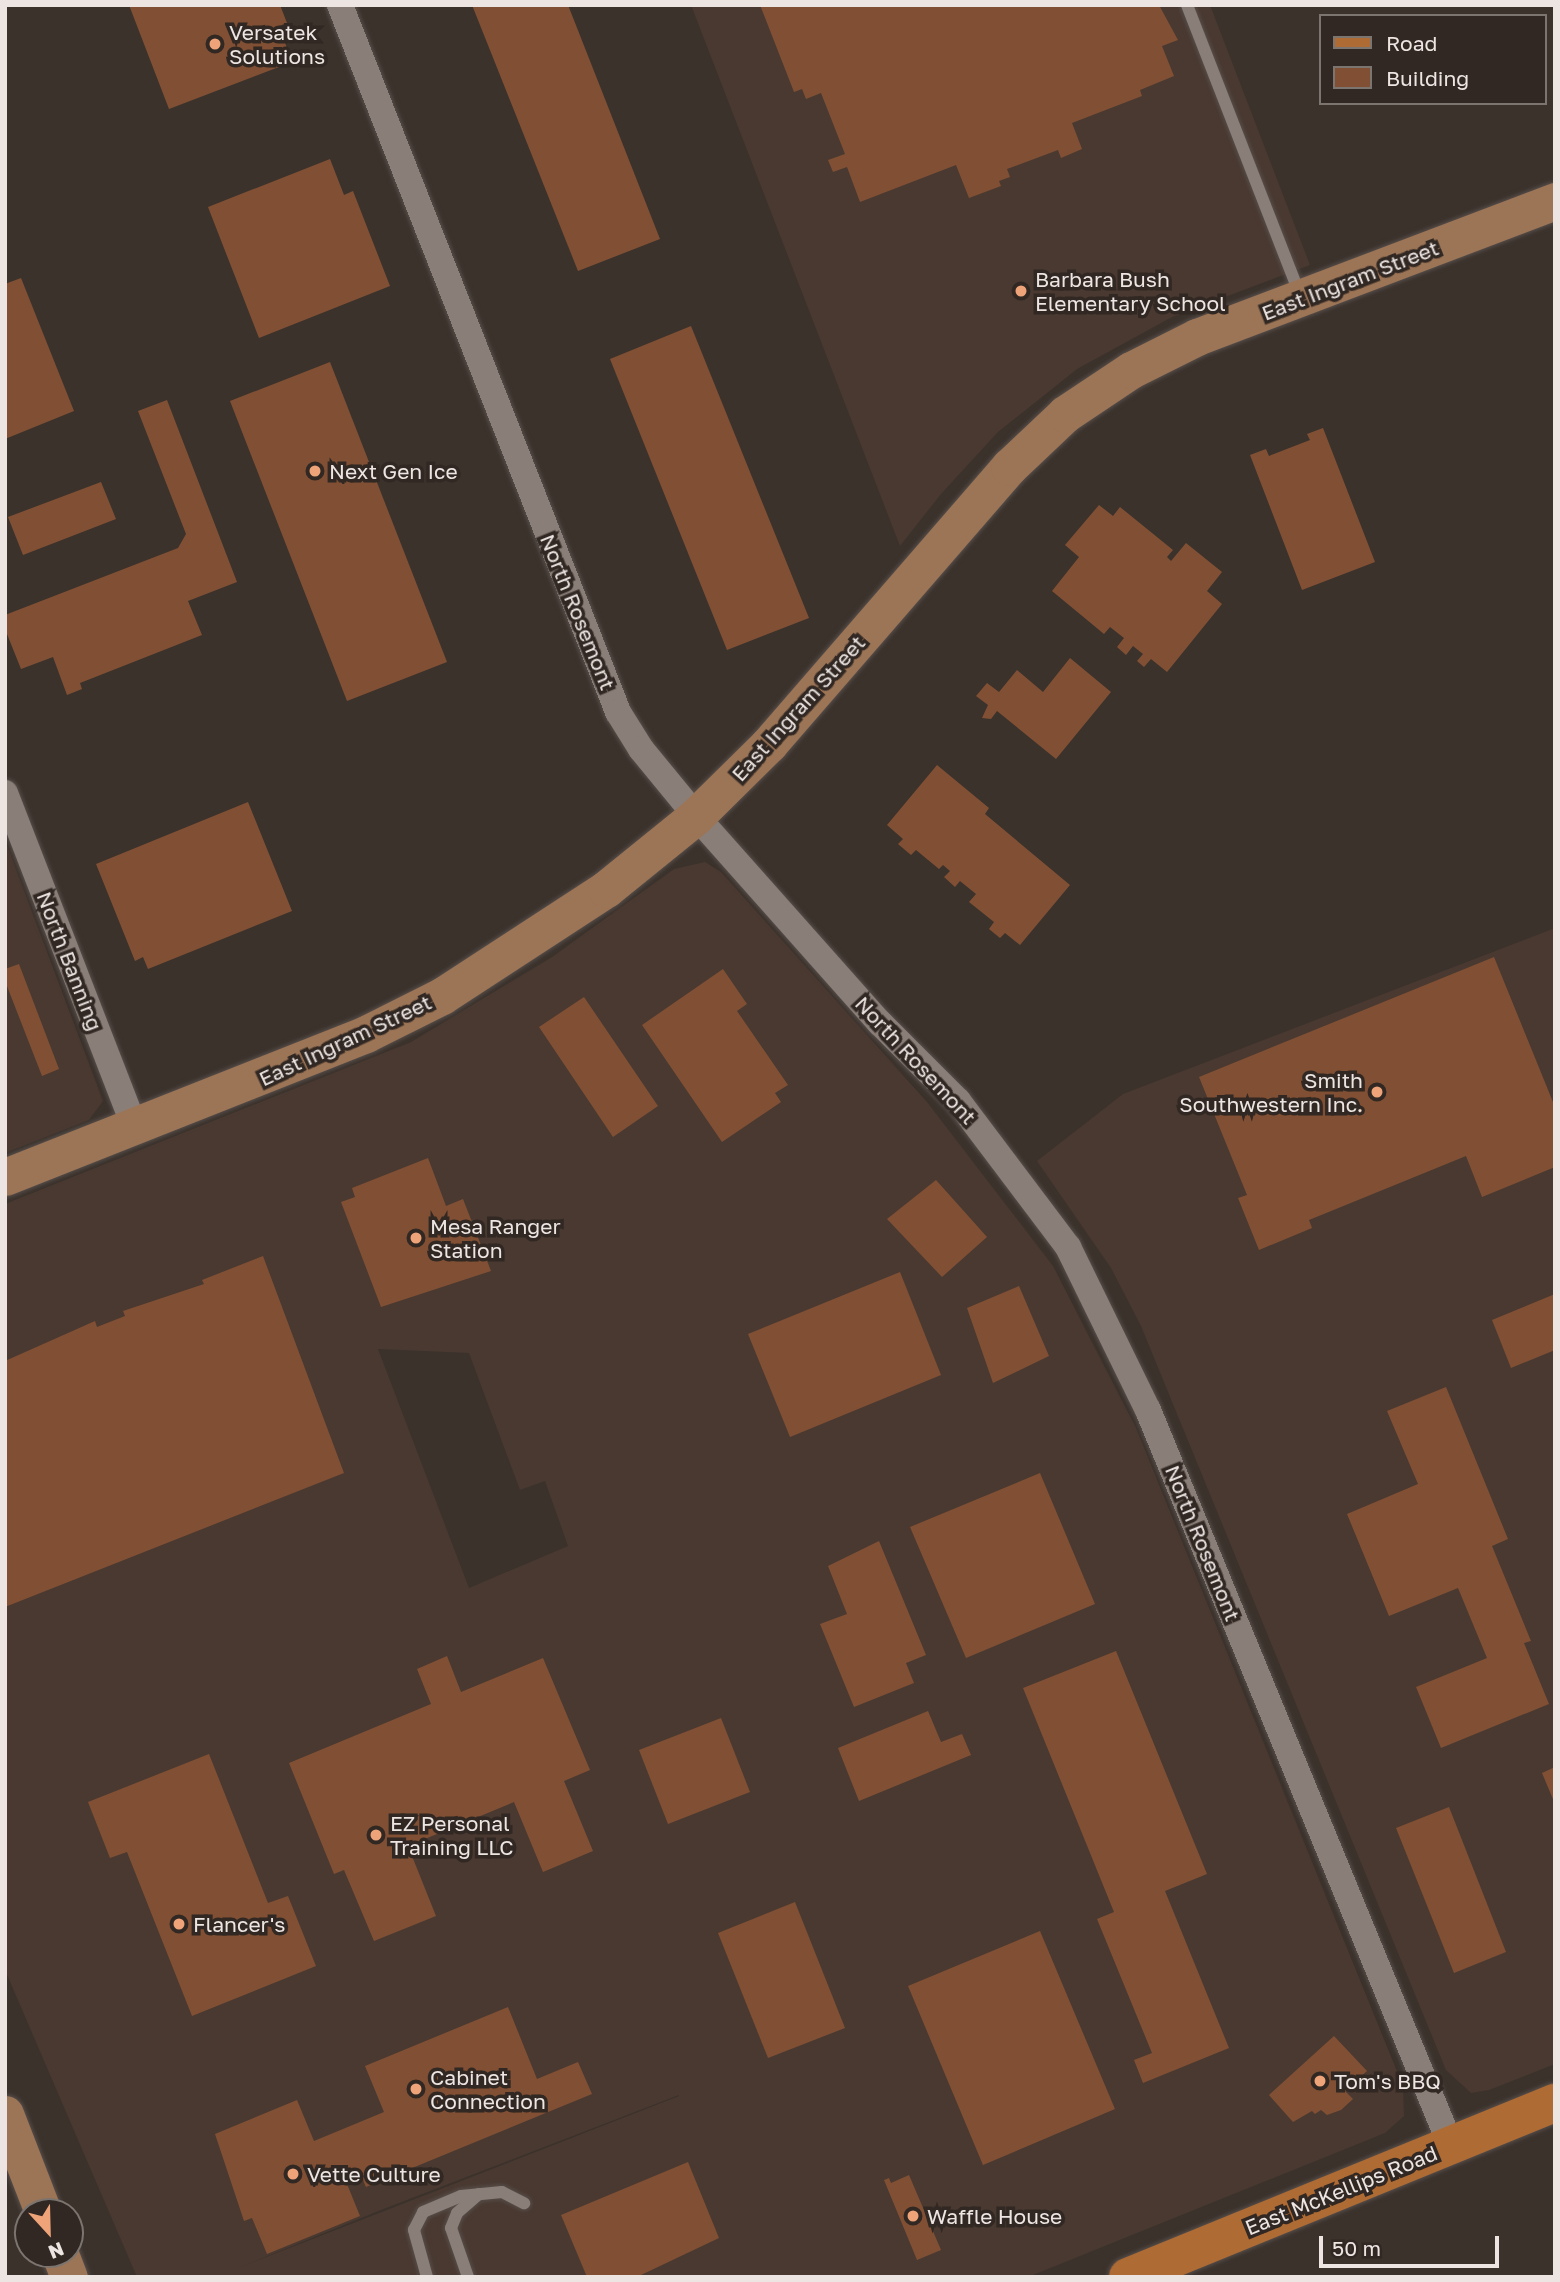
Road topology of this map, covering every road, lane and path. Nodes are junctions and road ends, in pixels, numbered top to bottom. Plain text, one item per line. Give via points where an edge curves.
1 (340, 5) edge
2 (1187, 5) edge
3 (1555, 201) edge
4 (1301, 299) junction
5 (5, 793) edge
6 (696, 816) junction
7 (135, 1128) junction
8 (5, 1177) edge
9 (1555, 2104) edge
10 (5, 2114) edge
11 (1451, 2146) junction
12 (480, 2194) junction
13 (38, 2198) edge
14 (524, 2203) dead end
15 (427, 2277) edge
16 (468, 2277) edge
17 (1128, 2277) edge

1 - 6 street, North Rosemont via 618,712 641,749
2 - 4 lane
3 - 4 street, East Ingram Street
4 - 6 street, East Ingram Street via 1197,338 1130,370 1065,414 1009,467 769,744
5 - 7 street, North Banning
6 - 7 street, East Ingram Street via 606,889 442,996 276,1074
6 - 11 street, North Rosemont via 880,1023 958,1101 1068,1247 1148,1410
7 - 8 street, East Ingram Street
9 - 11 main road, East McKellips Road
10 - 13 street
11 - 17 main road, East McKellips Road
12 - 14 lane via 502,2192
12 - 15 lane via 437,2203 423,2212 414,2230
12 - 16 lane via 457,2213 451,2228

